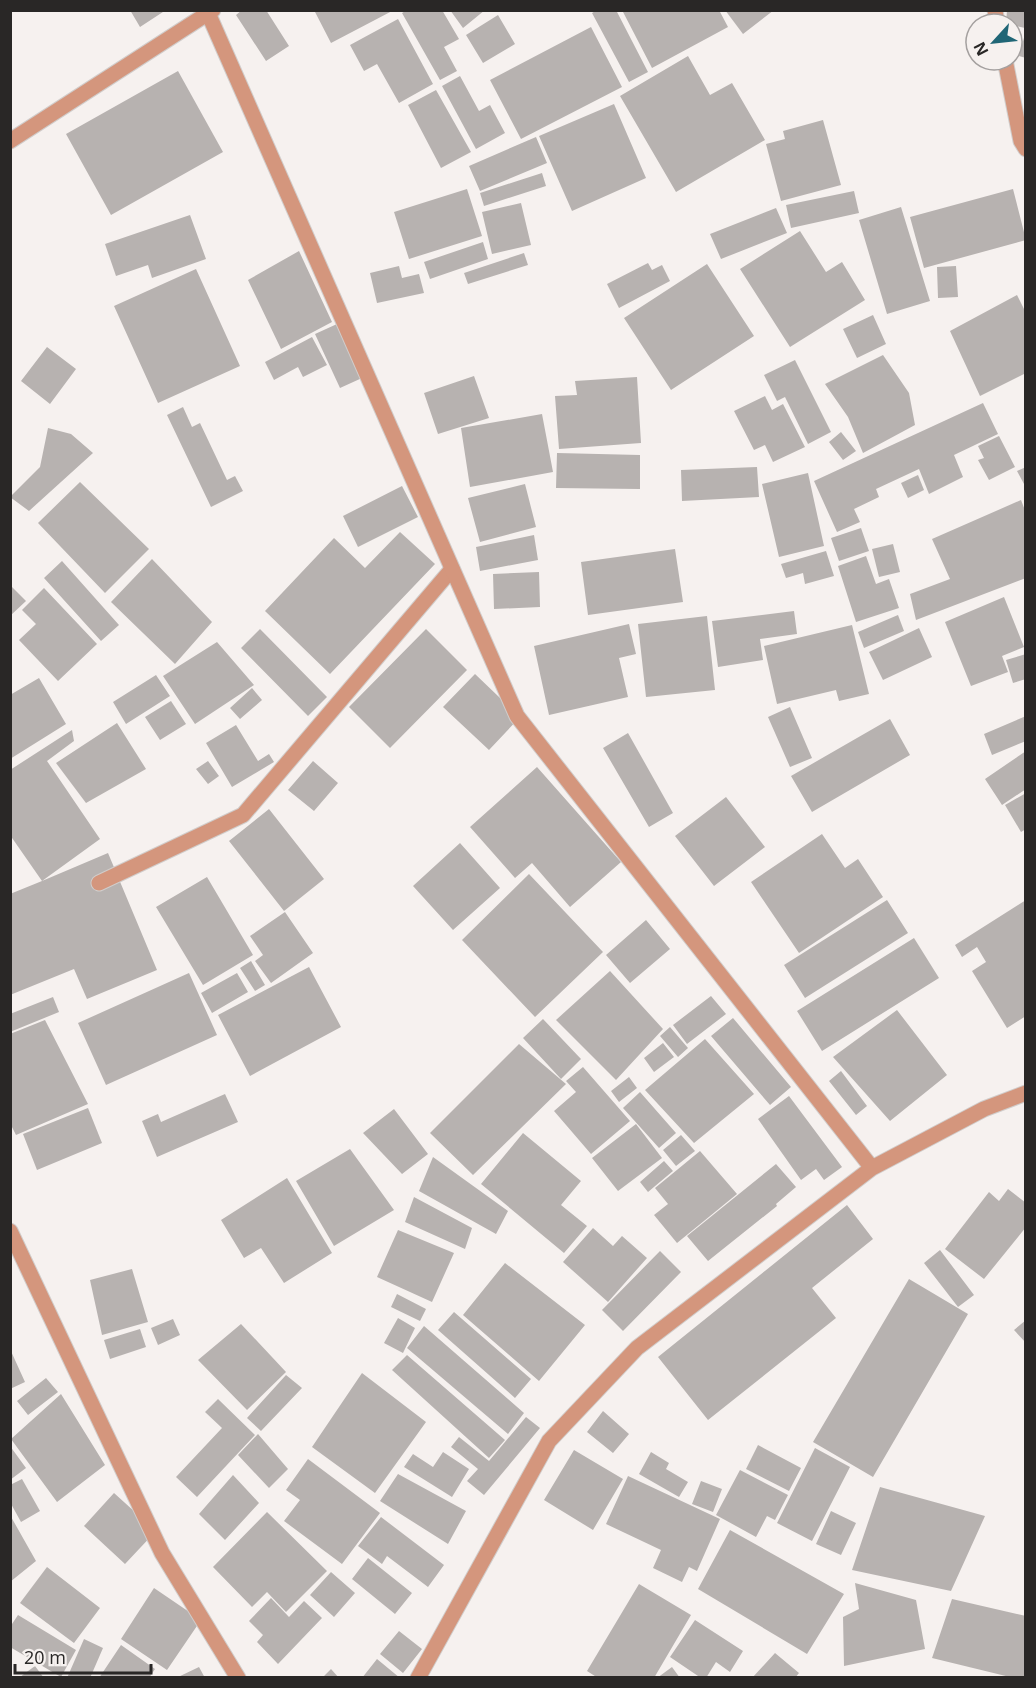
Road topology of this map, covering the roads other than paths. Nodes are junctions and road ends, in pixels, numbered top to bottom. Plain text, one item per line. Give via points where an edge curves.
1 (210, 12) edge
2 (1007, 72) edge
3 (10, 141) edge
4 (1026, 149) edge
5 (452, 569) junction
6 (99, 883) dead end
7 (1026, 1094) edge
8 (872, 1168) junction
9 (10, 1231) edge
10 (238, 1677) edge
11 (418, 1677) edge

1 - 3 street
1 - 5 street
2 - 4 street
5 - 6 street via 243,815
5 - 8 street via 517,716
7 - 8 street via 984,1109
8 - 11 street via 637,1348 549,1441
9 - 10 street via 162,1553

